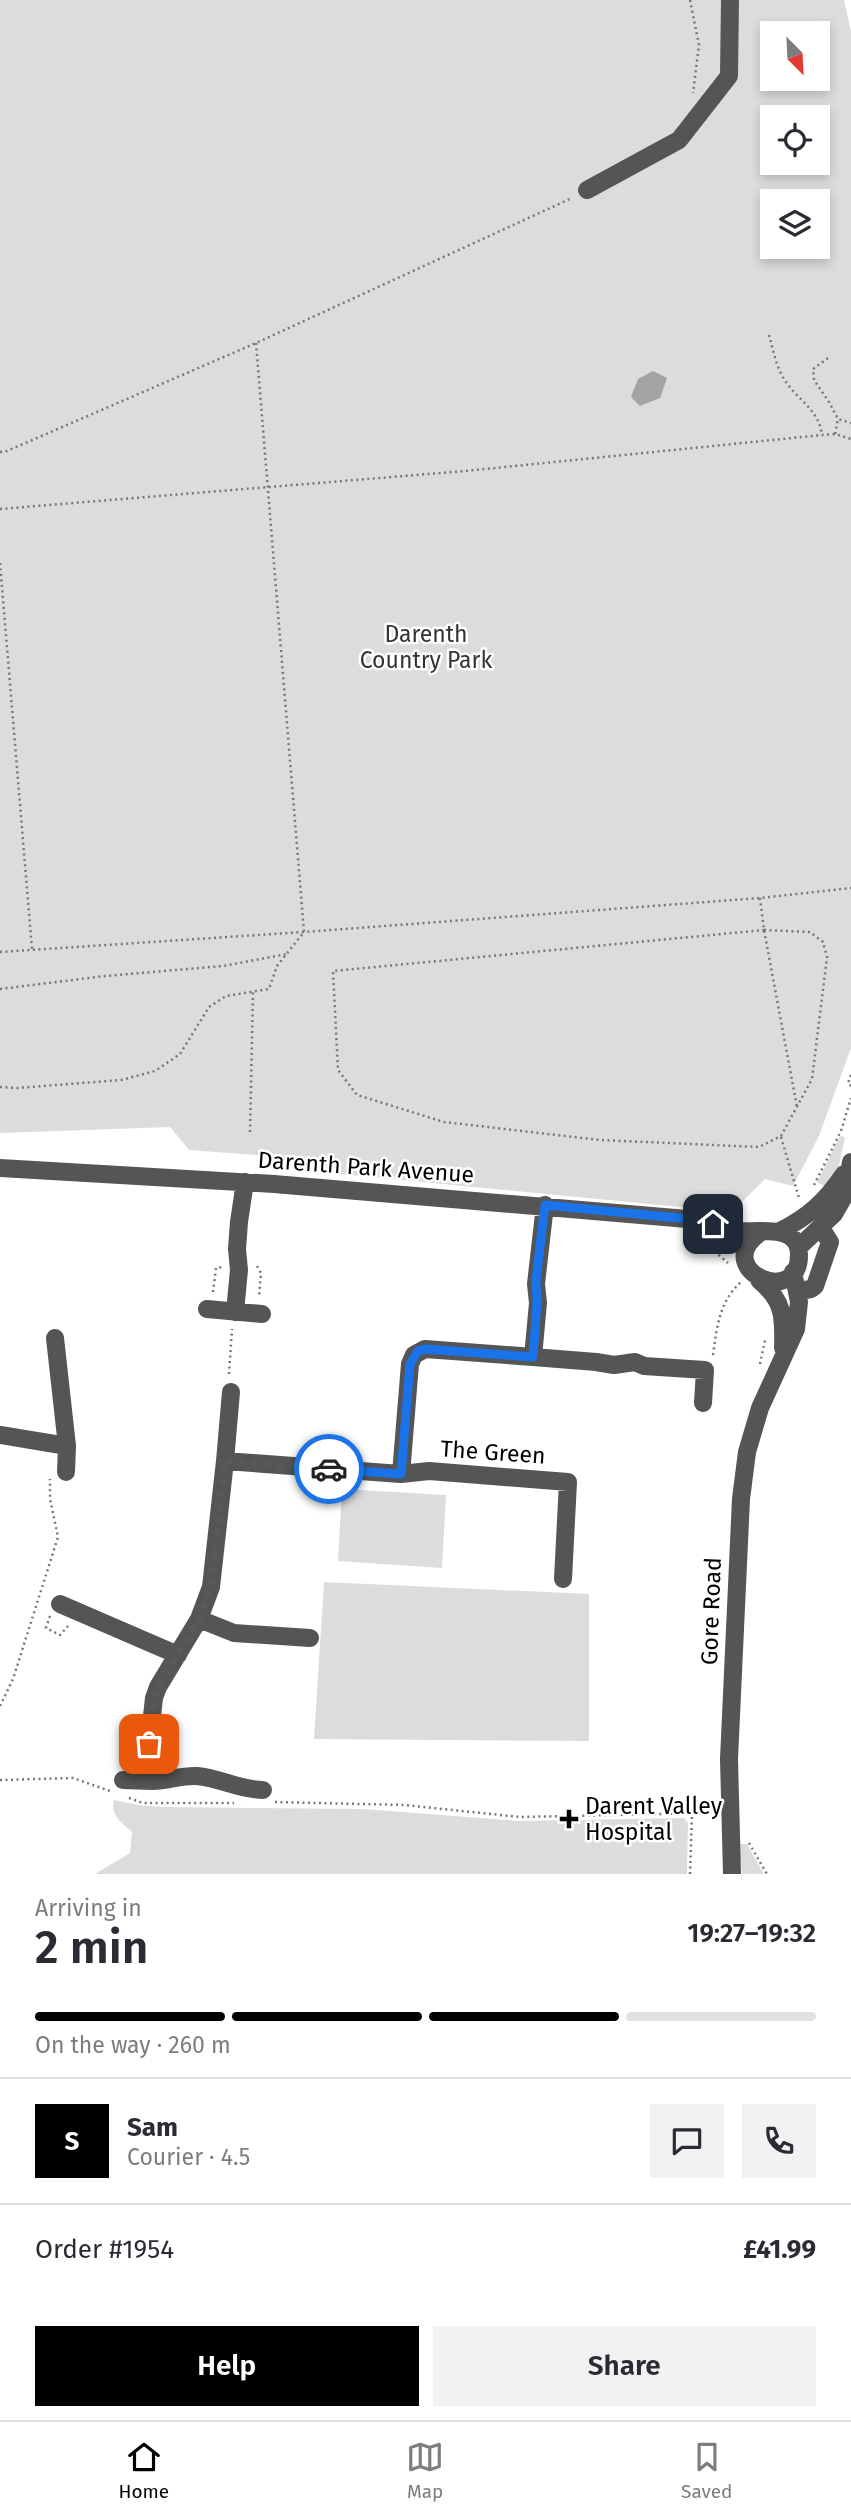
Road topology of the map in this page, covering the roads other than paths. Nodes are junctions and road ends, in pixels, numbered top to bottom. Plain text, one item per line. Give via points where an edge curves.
1 (730, 0) edge
2 (587, 190) road end
3 (851, 1163) edge
4 (0, 1168) edge
5 (246, 1182) junction
6 (545, 1205) junction
7 (821, 1228) junction
8 (725, 1230) junction
9 (761, 1231) junction
10 (780, 1231) junction
11 (798, 1248) junction
12 (745, 1254) junction
13 (793, 1272) junction
14 (749, 1279) junction
15 (799, 1292) junction
16 (207, 1309) dead end
17 (235, 1312) junction
18 (261, 1314) dead end
19 (55, 1338) dead end
20 (782, 1356) junction
21 (533, 1357) junction
22 (230, 1386) road end
23 (703, 1404) dead end
24 (0, 1434) edge
25 (67, 1446) junction
26 (225, 1461) junction
27 (66, 1472) road end
28 (401, 1474) junction
29 (564, 1579) dead end
30 (55, 1610) road end
31 (199, 1619) junction
32 (310, 1638) dead end
33 (178, 1655) junction
34 (123, 1780) dead end
35 (153, 1781) junction
36 (264, 1796) road end
37 (732, 1874) edge

1 - 2 street via 729,76 679,140
3 - 7 street via 845,1195
3 - 10 street via 824,1202
4 - 5 street, Darenth Park Avenue
5 - 6 street, Darenth Park Avenue
5 - 17 street via 239,1222
6 - 8 street, Darenth Park Avenue via 699,1220
6 - 21 street
7 - 11 street
7 - 15 street via 830,1242 819,1277 813,1289
8 - 9 street, Darenth Park Avenue
8 - 12 street
9 - 10 street
9 - 12 street
10 - 11 street
11 - 13 street
12 - 14 street
13 - 14 street via 776,1282
13 - 15 street, Gore Road
14 - 20 street, Gore Road via 773,1292 780,1304
15 - 20 street, Gore Road via 796,1329
16 - 17 street
17 - 18 street
19 - 25 street
20 - 37 street, Gore Road via 754,1427 741,1499 729,1759
21 - 23 street via 598,1356 614,1365 635,1362 705,1370
21 - 28 street via 412,1350
22 - 26 street
24 - 25 street
25 - 27 street
26 - 28 street, The Green
26 - 31 street via 215,1569
28 - 29 street, The Green via 429,1471 568,1482
30 - 33 street
31 - 32 street via 234,1633
31 - 33 street
33 - 35 street via 154,1698 149,1740
34 - 35 street
35 - 36 street via 194,1776

